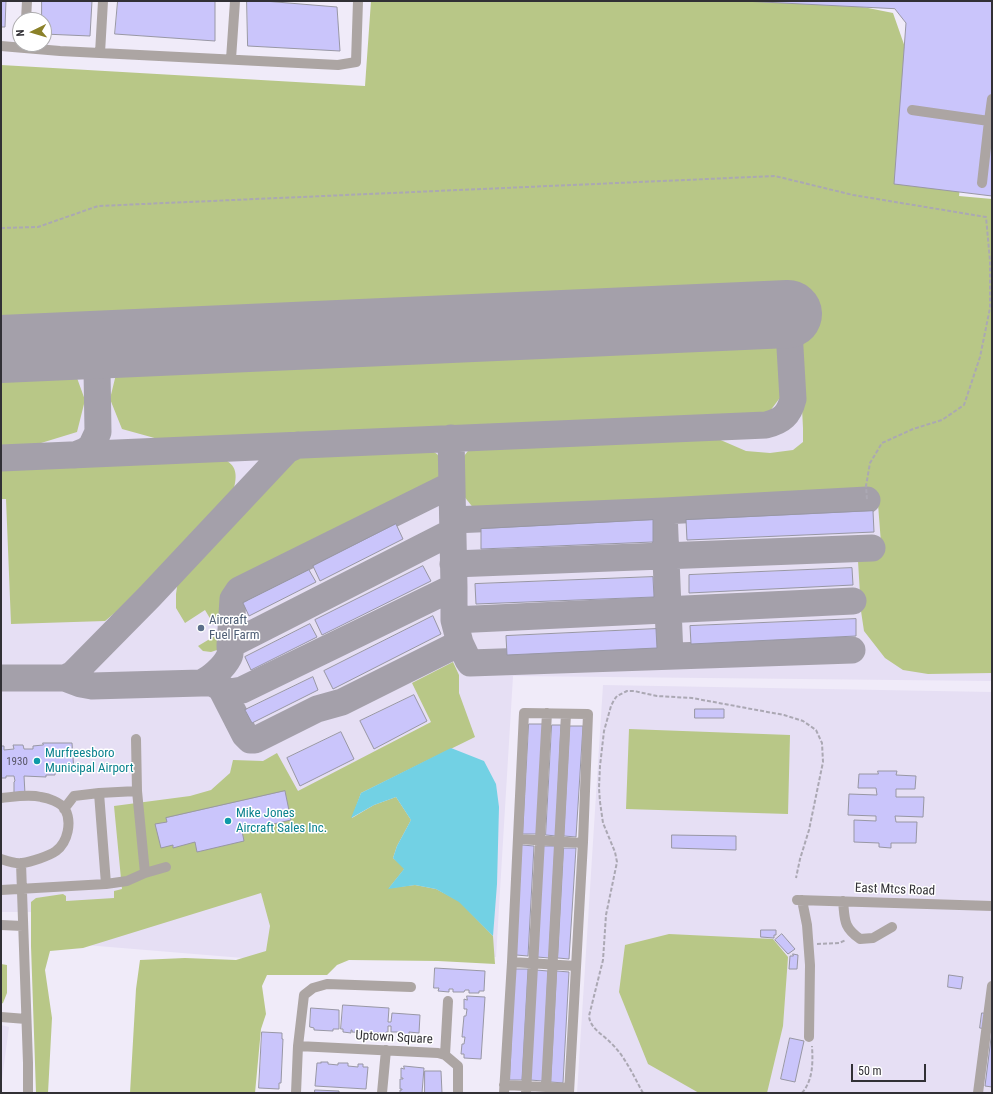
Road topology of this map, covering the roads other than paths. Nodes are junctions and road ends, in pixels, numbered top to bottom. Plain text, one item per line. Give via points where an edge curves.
1 (27, 1) edge
2 (103, 1) edge
3 (235, 1) edge
4 (358, 1) edge
5 (26, 12) edge
6 (1, 46) edge
7 (12, 46) edge
8 (52, 49) edge
9 (100, 53) junction
10 (231, 59) junction
11 (992, 99) edge
12 (912, 110) dead end
13 (989, 121) junction
14 (982, 183) dead end
15 (548, 713) junction
16 (566, 714) junction
17 (136, 739) dead end
18 (137, 791) junction
19 (99, 793) junction
20 (1, 798) edge
21 (64, 809) junction
22 (518, 839) junction
23 (540, 841) junction
24 (559, 842) junction
25 (583, 843) junction
26 (1, 859) edge
27 (21, 864) junction
28 (166, 867) dead end
29 (145, 873) junction
30 (106, 884) junction
31 (22, 889) junction
32 (1, 890) edge
33 (843, 901) junction
34 (992, 906) edge
35 (1, 925) edge
36 (23, 926) junction
37 (892, 927) dead end
38 (512, 962) junction
39 (532, 963) junction
40 (553, 964) junction
41 (576, 966) junction
42 (992, 986) edge
43 (411, 987) dead end
44 (448, 1001) dead end
45 (1, 1017) edge
46 (26, 1019) junction
47 (809, 1038) road end
48 (298, 1046) junction
49 (386, 1050) junction
50 (445, 1055) junction
51 (546, 1087) junction
52 (504, 1089) edge
53 (526, 1089) edge
54 (569, 1091) edge
55 (28, 1093) edge
56 (296, 1093) edge
57 (382, 1093) edge
58 (458, 1093) edge
59 (978, 1093) edge

1 - 5 street
2 - 9 street
3 - 10 street
4 - 10 street via 356,62 338,65
6 - 7 street
8 - 9 street
9 - 10 street
11 - 13 street
12 - 13 street
13 - 14 street
15 - 16 street
15 - 22 street via 524,713
15 - 23 street
16 - 24 street
16 - 25 street via 588,714
17 - 18 street
18 - 19 street
18 - 29 street
19 - 21 street via 74,796
19 - 30 street
20 - 21 street via 40,796 58,803
21 - 27 street via 69,823 68,832 57,850
22 - 23 street
22 - 38 street
23 - 24 street
23 - 39 street
24 - 25 street
24 - 40 street
25 - 41 street
26 - 27 street
27 - 31 street
28 - 29 street
29 - 30 street via 127,881
30 - 31 street
31 - 32 street
31 - 36 street
33 - 34 street, East Mtcs Road
33 - 37 street via 846,924 860,939 873,938
33 - 47 street, East Mtcs Road via 799,900 807,925 809,946
35 - 36 street
36 - 46 street
38 - 39 street
38 - 52 street
39 - 40 street
39 - 53 street
40 - 41 street
40 - 51 street
41 - 54 street
42 - 59 street
43 - 48 street via 327,984 313,988 304,996
44 - 50 street
45 - 46 street
46 - 55 street
48 - 49 street, Uptown Square
48 - 56 street
49 - 50 street, Uptown Square
49 - 57 street
50 - 58 street, Uptown Square via 458,1066
51 - 53 street
51 - 54 street
52 - 53 street

